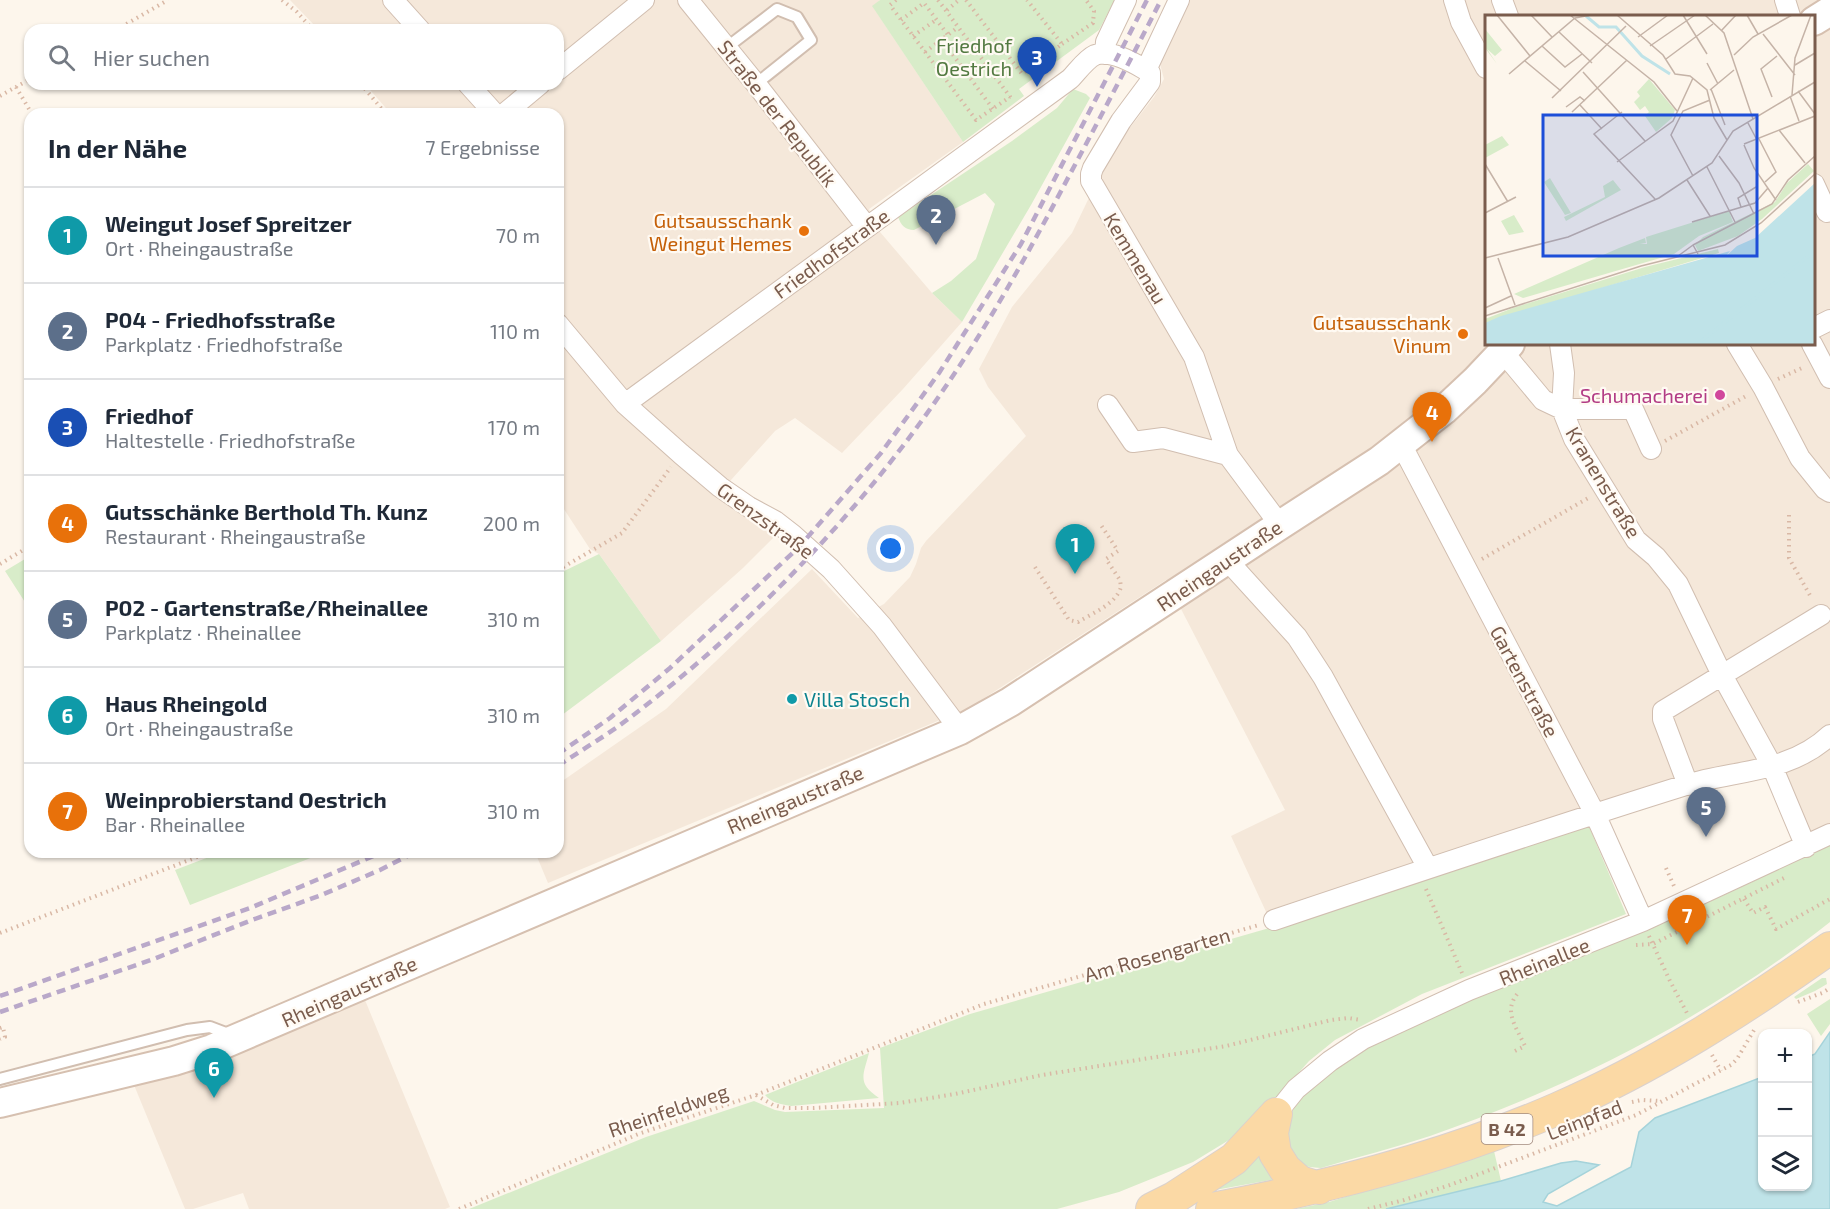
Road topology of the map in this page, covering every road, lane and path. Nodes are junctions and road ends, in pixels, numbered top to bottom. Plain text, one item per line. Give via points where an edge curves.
1 (168, 0) edge
2 (282, 0) edge
3 (393, 0) edge
4 (644, 0) edge
5 (688, 0) edge
6 (896, 0) edge
7 (938, 0) edge
8 (959, 0) edge
9 (966, 0) edge
10 (1027, 0) edge
11 (1086, 0) edge
12 (1126, 0) edge
13 (1179, 0) edge
14 (1454, 0) edge
15 (1502, 0) edge
16 (1785, 0) edge
17 (947, 10) junction
18 (1830, 11) edge
19 (1508, 15) edge
20 (1790, 15) edge
21 (901, 20) junction
22 (936, 20) junction
23 (1815, 20) edge
24 (126, 24) edge
25 (308, 24) edge
26 (415, 24) edge
27 (957, 28) junction
28 (948, 35) junction
29 (913, 36) junction
30 (942, 40) junction
31 (1062, 44) junction
32 (1481, 47) edge
33 (726, 48) junction
34 (925, 52) junction
35 (1105, 54) junction
36 (1485, 64) edge
37 (564, 65) edge
38 (1146, 70) junction
39 (24, 82) edge
40 (756, 84) junction
41 (16, 87) junction
42 (366, 90) edge
43 (473, 90) edge
44 (533, 90) edge
45 (0, 96) edge
46 (1010, 97) junction
47 (28, 108) edge
48 (381, 108) edge
49 (490, 108) edge
50 (511, 108) edge
51 (993, 108) junction
52 (1022, 113) junction
53 (1815, 187) edge
54 (1824, 214) edge
55 (867, 227) junction
56 (1830, 320) edge
57 (1815, 328) edge
58 (564, 331) edge
59 (1560, 345) edge
60 (1738, 345) edge
61 (1506, 348) edge
62 (1816, 351) edge
63 (1830, 378) edge
64 (1763, 387) junction
65 (626, 404) junction
66 (1108, 405) dead end
67 (1562, 409) junction
68 (1401, 444) junction
69 (1651, 449) joint
70 (681, 454) junction
71 (1228, 455) junction
72 (1605, 488) junction
73 (1830, 492) edge
74 (1789, 515) dead end
75 (1101, 525) dead end
76 (1280, 525) junction
77 (24, 550) edge
78 (1227, 560) junction
79 (0, 564) edge
80 (564, 567) edge
81 (1035, 567) dead end
82 (1466, 568) junction
83 (1821, 615) joint
84 (1722, 675) junction
85 (960, 730) junction
86 (1830, 735) edge
87 (1772, 766) junction
88 (1688, 785) junction
89 (1595, 814) junction
90 (1830, 834) edge
91 (1806, 846) junction
92 (194, 858) edge
93 (1424, 870) junction
94 (1792, 874) dead end
95 (1735, 879) junction
96 (1744, 899) junction
97 (1830, 899) edge
98 (1274, 920) joint
99 (1643, 921) junction
100 (0, 933) edge
101 (1653, 944) junction
102 (1635, 945) dead end
103 (1830, 948) edge
104 (1830, 988) edge
105 (1522, 989) dead end
106 (1469, 990) junction
107 (1795, 1004) dead end
108 (1689, 1017) dead end
109 (0, 1028) edge
110 (1384, 1029) junction
111 (1753, 1031) dead end
112 (238, 1038) junction
113 (0, 1039) edge
114 (888, 1042) joint
115 (1708, 1049) dead end
116 (1515, 1051) dead end
117 (1721, 1071) junction
118 (0, 1079) edge
119 (756, 1095) junction
120 (0, 1103) edge
121 (1276, 1114) junction
122 (1319, 1188) junction
123 (459, 1209) edge
124 (1152, 1209) edge
125 (1212, 1209) edge
126 (1368, 1209) edge

1 - 24 path
2 - 25 path
3 - 26 street
4 - 37 street
5 - 33 street, Straße der Republik
6 - 21 path via 890,5
7 - 17 path
8 - 17 path
9 - 31 path via 1022,74
10 - 31 path
11 - 31 path via 1094,11 1093,23
12 - 35 street via 1106,42
13 - 38 street
14 - 32 street via 1461,22
15 - 19 street
16 - 20 street
17 - 27 path
18 - 23 main road
21 - 22 path via 924,3
21 - 29 path
22 - 28 path
22 - 29 path
27 - 28 path
27 - 46 path
28 - 30 path
29 - 34 path
30 - 34 path
30 - 51 path
32 - 36 street
33 - 40 street, Straße der Republik
33 - 40 lane via 777,9 797,17 811,40
34 - 51 path via 976,120
35 - 38 street via 1119,56
35 - 52 street, Friedhofstraße via 1094,56 1070,79
38 - 71 street, Kemmenau via 1150,82 1120,121 1091,174 1091,181 1194,357
39 - 41 path
40 - 55 street, Straße der Republik
41 - 45 path
41 - 47 path
42 - 48 path
43 - 49 street
44 - 50 street
46 - 51 path
46 - 52 path
52 - 55 street, Friedhofstraße
53 - 54 street
55 - 65 street, Friedhofstraße
56 - 57 street
58 - 65 street, Grenzstraße
59 - 67 street, Kranenstraße via 1564,373
60 - 64 street
61 - 67 street, Kranenstraße via 1543,400
61 - 68 main road, Rheingaustraße via 1444,410
62 - 63 street
62 - 64 path
64 - 69 path
64 - 73 street via 1800,458
65 - 70 street, Grenzstraße
66 - 71 street via 1133,442 1163,438
67 - 69 street, Kranenstraße via 1633,409
67 - 72 street, Kranenstraße via 1574,439
68 - 76 main road, Rheingaustraße
68 - 82 street, Gartenstraße
70 - 80 path via 622,533
70 - 85 street, Grenzstraße via 720,487 775,521 825,564 882,626
71 - 76 street, Kemmenau
72 - 82 path
72 - 84 street, Kranenstraße via 1636,540 1656,556 1678,585
74 - 83 path via 1789,558
75 - 81 path via 1118,551 1106,559 1121,587 1114,599 1098,610 1078,622 1069,620
76 - 78 main road, Rheingaustraße
77 - 79 path
78 - 85 main road, Rheingaustraße via 1010,702
78 - 93 street via 1297,637 1323,677
82 - 89 street, Gartenstraße
83 - 84 street
84 - 87 street, Kranenstraße
84 - 88 street via 1664,711 1663,719
85 - 112 main road, Rheingaustraße
86 - 87 street via 1807,754
87 - 88 street
87 - 91 street, Kranenstraße
88 - 89 street
89 - 93 street
89 - 99 street, Gartenstraße
90 - 91 street, Rheinallee
91 - 95 street, Rheinallee
92 - 100 path
93 - 98 street
93 - 106 path
94 - 96 path
95 - 96 path
95 - 99 street, Rheinallee
96 - 97 path via 1753,914 1765,907 1776,928
96 - 101 path
98 - 114 path, Am Rosengarten via 984,1004
99 - 101 path
99 - 106 street, Rheinallee
101 - 102 path
101 - 108 path
103 - 122 main road, B 42 via 1684,1044 1557,1109 1419,1159
104 - 107 path
105 - 116 path via 1510,1005 1525,1046
106 - 110 street, Rheinallee
109 - 113 path via 3,1027 5,1037
110 - 119 path via 1364,1020 1331,1020 1226,1046 900,1102 785,1108
110 - 121 street, Rheinallee via 1330,1061 1296,1089
111 - 117 path, Leinpfad via 1737,1059
112 - 118 lane via 210,1027 187,1030
112 - 120 main road, Rheingaustraße via 174,1061
114 - 119 path, Rheinfeldweg
115 - 117 path
117 - 126 path, Leinpfad via 1626,1120 1450,1185
119 - 123 path, Rheinfeldweg via 641,1133
121 - 122 main road via 1272,1133 1275,1152 1285,1170 1300,1182
121 - 124 main road via 1234,1159
122 - 125 main road, B 42

